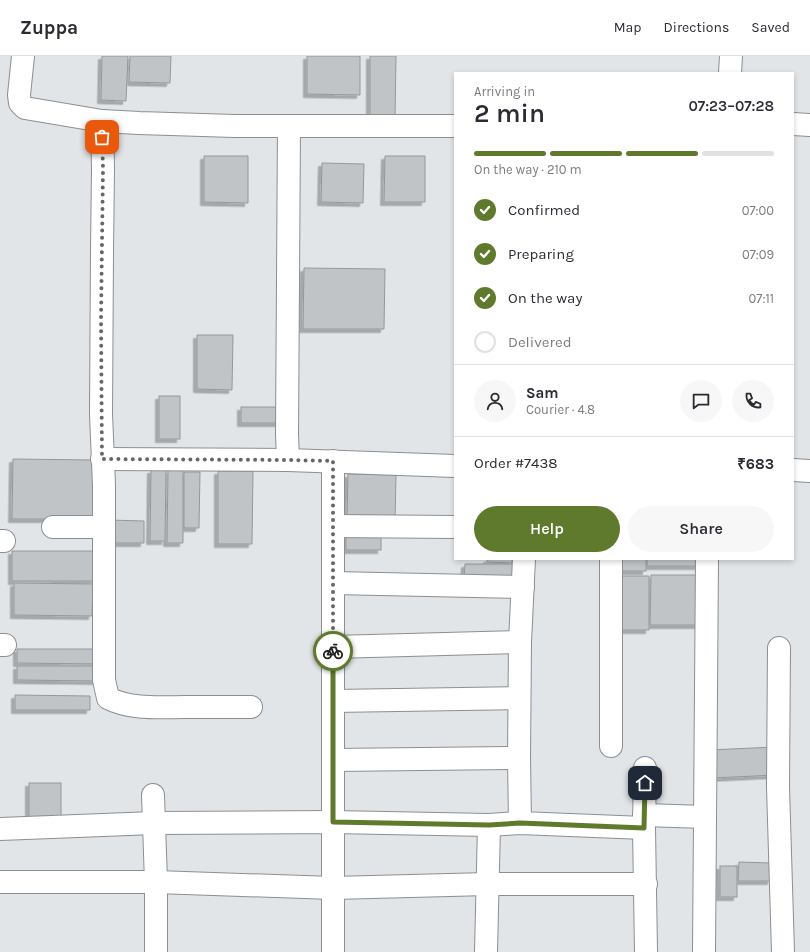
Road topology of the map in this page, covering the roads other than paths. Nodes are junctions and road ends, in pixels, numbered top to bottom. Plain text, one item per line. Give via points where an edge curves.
1 (23, 56) edge
2 (731, 56) edge
3 (730, 72) edge
4 (102, 121) junction
5 (794, 124) edge
6 (810, 125) edge
7 (289, 126) junction
8 (454, 126) edge
9 (102, 459) junction
10 (288, 460) junction
11 (333, 461) junction
12 (454, 466) edge
13 (794, 470) edge
14 (810, 471) edge
15 (333, 526) junction
16 (53, 527) dead end
17 (104, 527) junction
18 (454, 527) edge
19 (524, 560) edge
20 (611, 560) edge
21 (707, 560) edge
22 (333, 583) junction
23 (523, 587) junction
24 (520, 642) junction
25 (333, 647) junction
26 (779, 648) dead end
27 (519, 698) junction
28 (333, 701) junction
29 (251, 707) dead end
30 (611, 746) dead end
31 (519, 758) junction
32 (333, 760) junction
33 (645, 768) dead end
34 (153, 795) dead end
35 (705, 817) junction
36 (644, 821) junction
37 (333, 822) junction
38 (154, 823) junction
39 (520, 823) junction
40 (489, 825) junction
41 (0, 829) edge
42 (0, 882) edge
43 (156, 882) junction
44 (488, 884) junction
45 (646, 884) junction
46 (333, 888) junction
47 (156, 952) edge
48 (333, 952) edge
49 (486, 952) edge
50 (646, 952) edge
51 (704, 952) edge
52 (783, 952) edge

1 - 4 street via 19,95 20,103 25,108
2 - 3 street
4 - 7 street
4 - 9 street
5 - 6 street
7 - 8 street
7 - 10 street via 286,434
9 - 10 street
9 - 17 street
10 - 11 street
11 - 12 street
11 - 15 street
13 - 14 street
15 - 18 street
15 - 22 street
16 - 17 street
17 - 29 street via 104,680 108,698 128,705 152,707
19 - 23 street
20 - 30 street
21 - 35 street
22 - 23 street
22 - 25 street
23 - 24 street
24 - 25 street
24 - 27 street
25 - 28 street
26 - 52 street via 778,788
27 - 28 street
27 - 31 street
28 - 32 street
31 - 32 street
31 - 39 street
32 - 37 street
33 - 36 street
34 - 38 street
35 - 36 street
35 - 51 street
36 - 39 street
36 - 45 street
37 - 38 street
37 - 40 street
37 - 46 street
38 - 41 street
38 - 43 street
39 - 40 street
40 - 44 street
42 - 43 street
43 - 46 street
43 - 47 street
44 - 45 street
44 - 46 street
44 - 49 street
45 - 50 street
46 - 48 street

